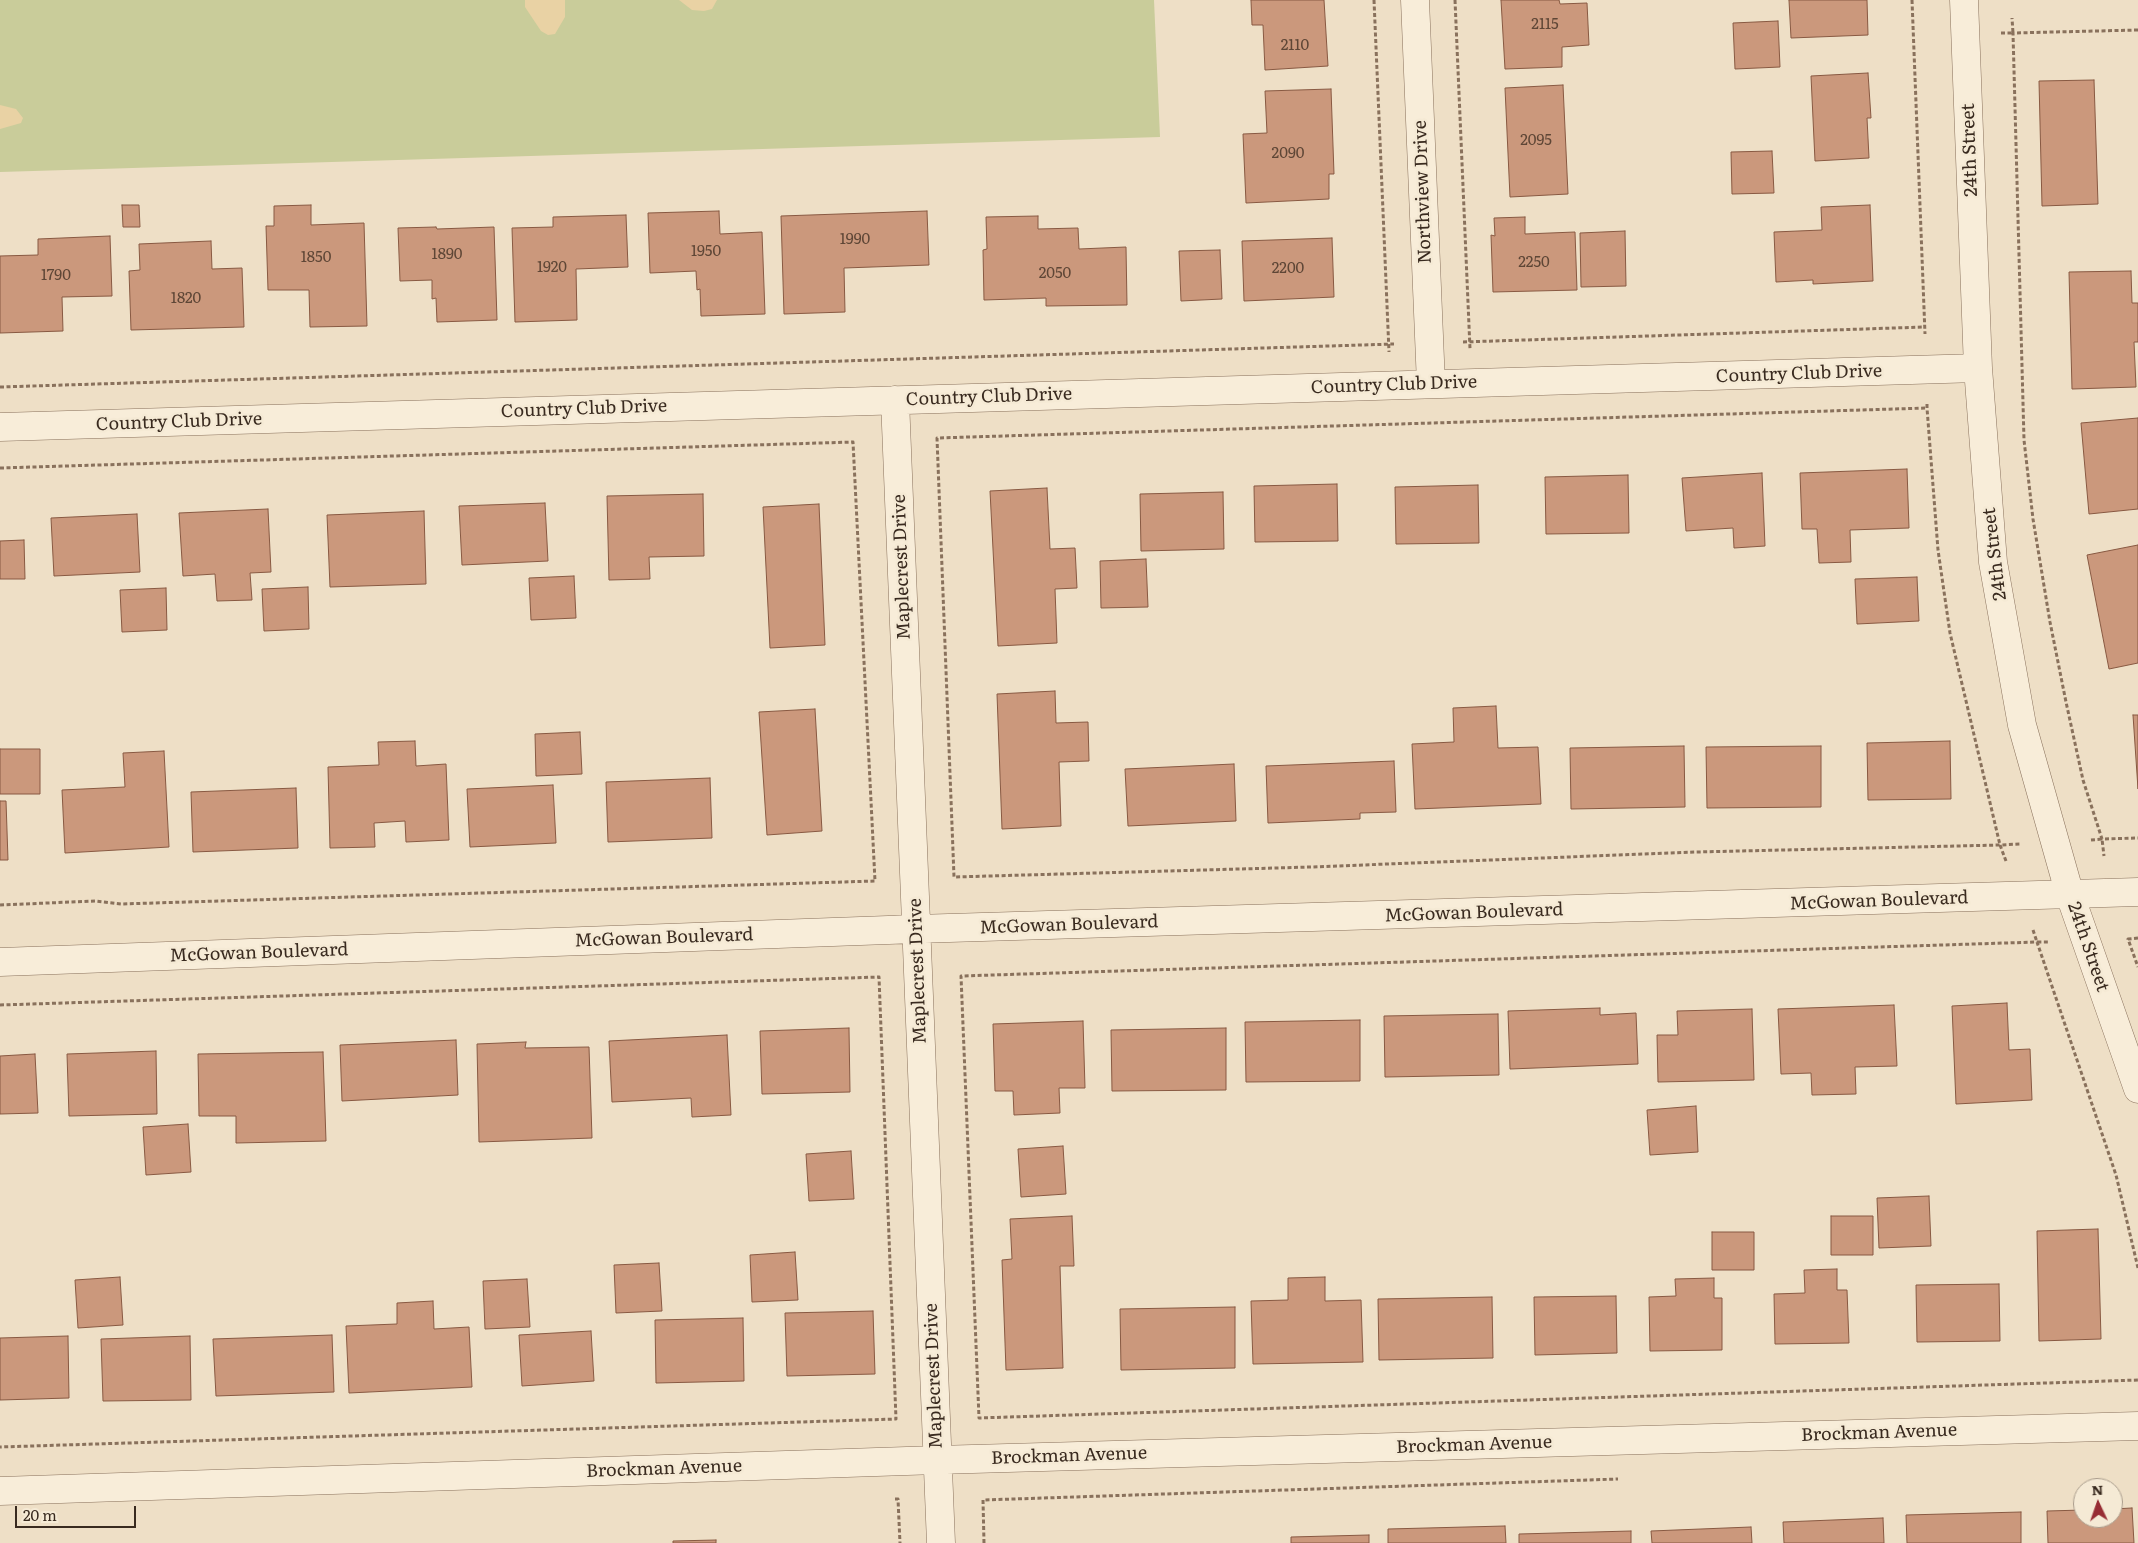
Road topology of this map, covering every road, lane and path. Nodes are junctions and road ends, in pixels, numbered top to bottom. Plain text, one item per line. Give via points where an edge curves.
1 (1374, 0) edge
2 (1416, 0) edge
3 (1455, 0) edge
4 (1912, 0) edge
5 (1964, 0) edge
6 (2138, 30) edge
7 (1925, 327) junction
8 (1458, 342) dead end
9 (1469, 342) junction
10 (1389, 344) junction
11 (1402, 344) dead end
12 (1926, 344) dead end
13 (1978, 368) junction
14 (1471, 383) junction
15 (1431, 384) junction
16 (1391, 385) junction
17 (0, 387) edge
18 (895, 400) junction
19 (1926, 401) dead end
20 (1927, 408) junction
21 (0, 427) edge
22 (0, 468) edge
23 (2138, 838) edge
24 (2086, 840) dead end
25 (2102, 840) junction
26 (2020, 844) dead end
27 (2000, 845) junction
28 (2104, 856) dead end
29 (2006, 861) dead end
30 (2138, 892) edge
31 (2070, 895) junction
32 (0, 905) edge
33 (2031, 925) dead end
34 (916, 929) junction
35 (2127, 931) dead end
36 (2138, 938) edge
37 (2122, 939) dead end
38 (2128, 939) junction
39 (2037, 942) junction
40 (2057, 942) dead end
41 (0, 962) edge
42 (2138, 967) edge
43 (0, 1005) edge
44 (2138, 1089) edge
45 (2138, 1268) edge
46 (2138, 1380) edge
47 (2138, 1426) edge
48 (0, 1447) edge
49 (937, 1460) junction
50 (1619, 1479) dead end
51 (0, 1491) edge
52 (941, 1543) edge
53 (984, 1543) edge

1 - 10 path
2 - 15 street, Northview Drive
3 - 9 path
4 - 7 path
5 - 13 street, 24th Street
6 - 25 path via 2013,32 2024,440 2050,622 2083,780
7 - 9 path
7 - 12 path
8 - 9 path
9 - 14 path
10 - 11 path
10 - 16 path
10 - 17 path
13 - 14 street, Country Club Drive
13 - 31 street, 24th Street via 1993,562 2022,725
14 - 15 street, Country Club Drive
15 - 16 street, Country Club Drive
16 - 18 street, Country Club Drive
18 - 21 street, Country Club Drive
18 - 34 street, Maplecrest Drive
19 - 20 path
20 - 27 path via 1938,550 1950,633
20 - 27 path via 936,438 954,877
22 - 32 path via 852,442 874,881 131,904 95,901
23 - 25 path
24 - 25 path
25 - 28 path
26 - 27 path
27 - 29 path
30 - 31 street, McGowan Boulevard
31 - 34 street, McGowan Boulevard
31 - 44 street, 24th Street
33 - 39 path
34 - 41 street, McGowan Boulevard
34 - 49 street, Maplecrest Drive
35 - 38 path
36 - 38 path
37 - 38 path
38 - 42 path
39 - 40 path
39 - 45 path via 2116,1175
39 - 46 path via 961,976 979,1418
43 - 48 path via 879,977 896,1419
47 - 49 street, Brockman Avenue
49 - 51 street, Brockman Avenue
49 - 52 street, Maplecrest Drive
50 - 53 path via 983,1500

